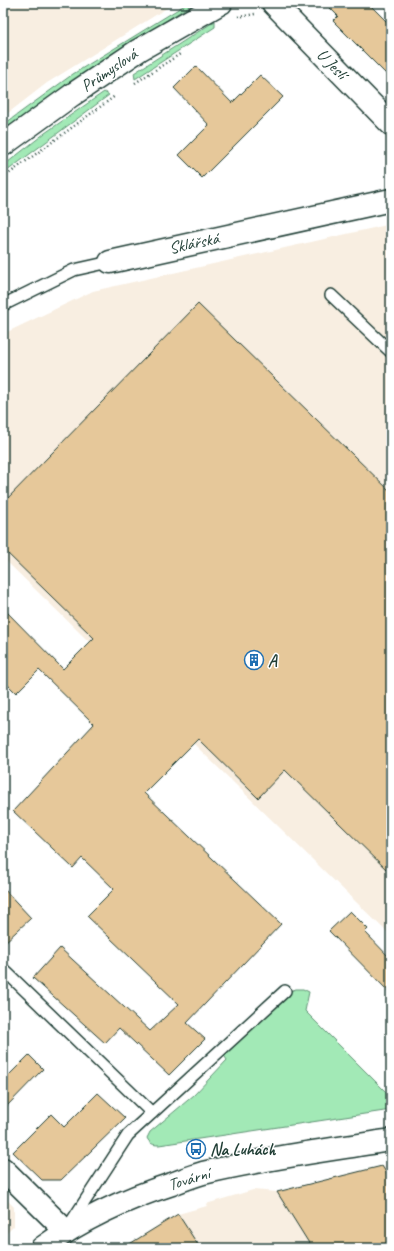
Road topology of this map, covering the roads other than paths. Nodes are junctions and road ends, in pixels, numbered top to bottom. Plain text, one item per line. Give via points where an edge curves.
1 (221, 3) edge
2 (273, 3) edge
3 (391, 124) edge
4 (3, 145) edge
5 (391, 200) edge
6 (110, 262) joint
7 (332, 295) dead end
8 (3, 304) edge
9 (391, 352) edge
10 (3, 969) edge
11 (285, 991) dead end
12 (152, 1113) junction
13 (391, 1140) edge
14 (3, 1169) edge
15 (66, 1231) junction
16 (42, 1248) edge

1 - 4 street, Průmyslová via 139,50
2 - 3 street, U Jeslí
5 - 6 street, Sklářská
6 - 8 lane, Sklářská via 74,270
7 - 9 lane
10 - 12 lane
11 - 12 lane, Tovární
12 - 15 lane, Tovární via 128,1135
13 - 15 street, Tovární via 202,1174 138,1195
14 - 15 street
15 - 16 street, Tovární

